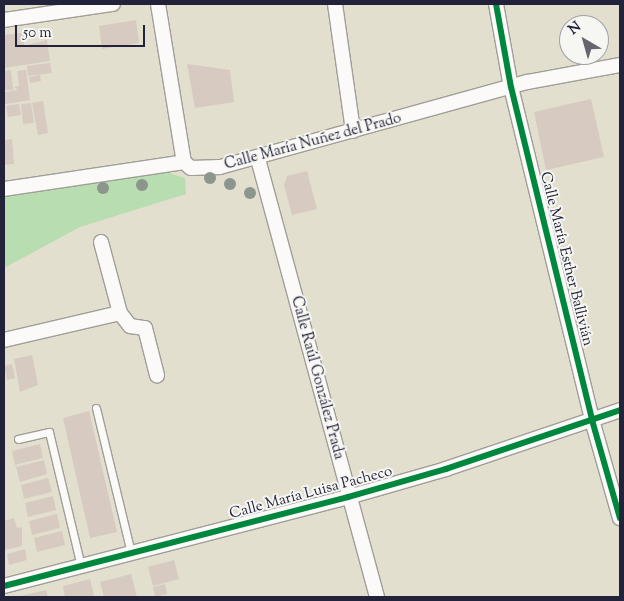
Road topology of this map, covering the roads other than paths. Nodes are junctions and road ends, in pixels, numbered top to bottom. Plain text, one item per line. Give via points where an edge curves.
1 (113, 4) edge
2 (158, 4) edge
3 (335, 4) edge
4 (496, 4) edge
5 (4, 20) edge
6 (620, 65) edge
7 (511, 87) junction
8 (353, 132) junction
9 (258, 158) junction
10 (184, 162) junction
11 (4, 188) edge
12 (101, 242) dead end
13 (120, 313) junction
14 (4, 340) edge
15 (157, 375) dead end
16 (96, 408) dead end
17 (620, 410) edge
18 (592, 420) junction
19 (18, 439) dead end
20 (348, 497) junction
21 (620, 518) edge
22 (131, 553) junction
23 (80, 566) junction
24 (4, 586) edge
25 (377, 597) edge

1 - 5 street
2 - 10 street
3 - 8 street
4 - 7 street, Calle María Esther Ballivián
6 - 7 street, Calle María Nuñez del Prado
7 - 8 street, Calle María Nuñez del Prado
7 - 18 street, Calle María Esther Ballivián
8 - 9 street, Calle María Nuñez del Prado
9 - 10 street, Calle María Nuñez del Prado via 210,168 191,168
9 - 20 street, Calle Raúl González Prada
10 - 11 street, Calle María Nuñez del Prado
12 - 13 street
13 - 14 street
13 - 15 street via 130,326 146,328
16 - 22 lane
17 - 18 street, Calle María Luisa Pacheco
18 - 20 street, Calle María Luisa Pacheco
18 - 21 street, Calle María Esther Ballivián
19 - 23 lane via 49,432
20 - 22 street, Calle María Luisa Pacheco
20 - 25 street, Calle Raúl González Prada
22 - 23 street, Calle María Luisa Pacheco
23 - 24 street, Calle María Luisa Pacheco

